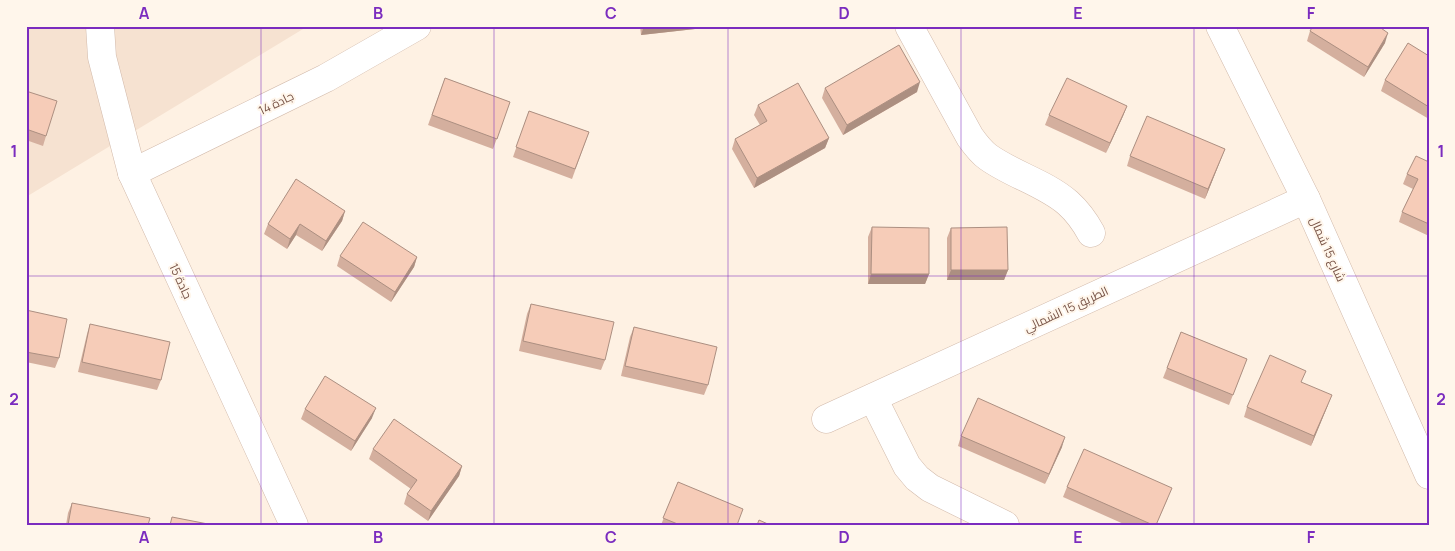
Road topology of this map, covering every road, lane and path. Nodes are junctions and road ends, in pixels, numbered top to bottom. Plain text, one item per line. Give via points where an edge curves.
1 (100, 26) edge
2 (418, 26) edge
3 (909, 26) edge
4 (1220, 26) edge
5 (132, 173) junction
6 (1306, 199) junction
7 (1091, 234) dead end
8 (873, 398) junction
9 (826, 419) dead end
10 (1429, 475) edge
11 (294, 525) edge
12 (1005, 525) edge

1 - 5 street, جادة 15 via 102,57
2 - 5 street, جادة 14 via 326,78
3 - 7 street via 978,147 997,163 1068,202
4 - 6 street, شارع 15 شمال
5 - 11 street, جادة 15
6 - 8 street, الطريق 15 الشمالي
6 - 10 street, شارع 15 شمال
8 - 9 street, الطريق 15 الشمالي
8 - 12 street via 907,466 918,478 930,488

